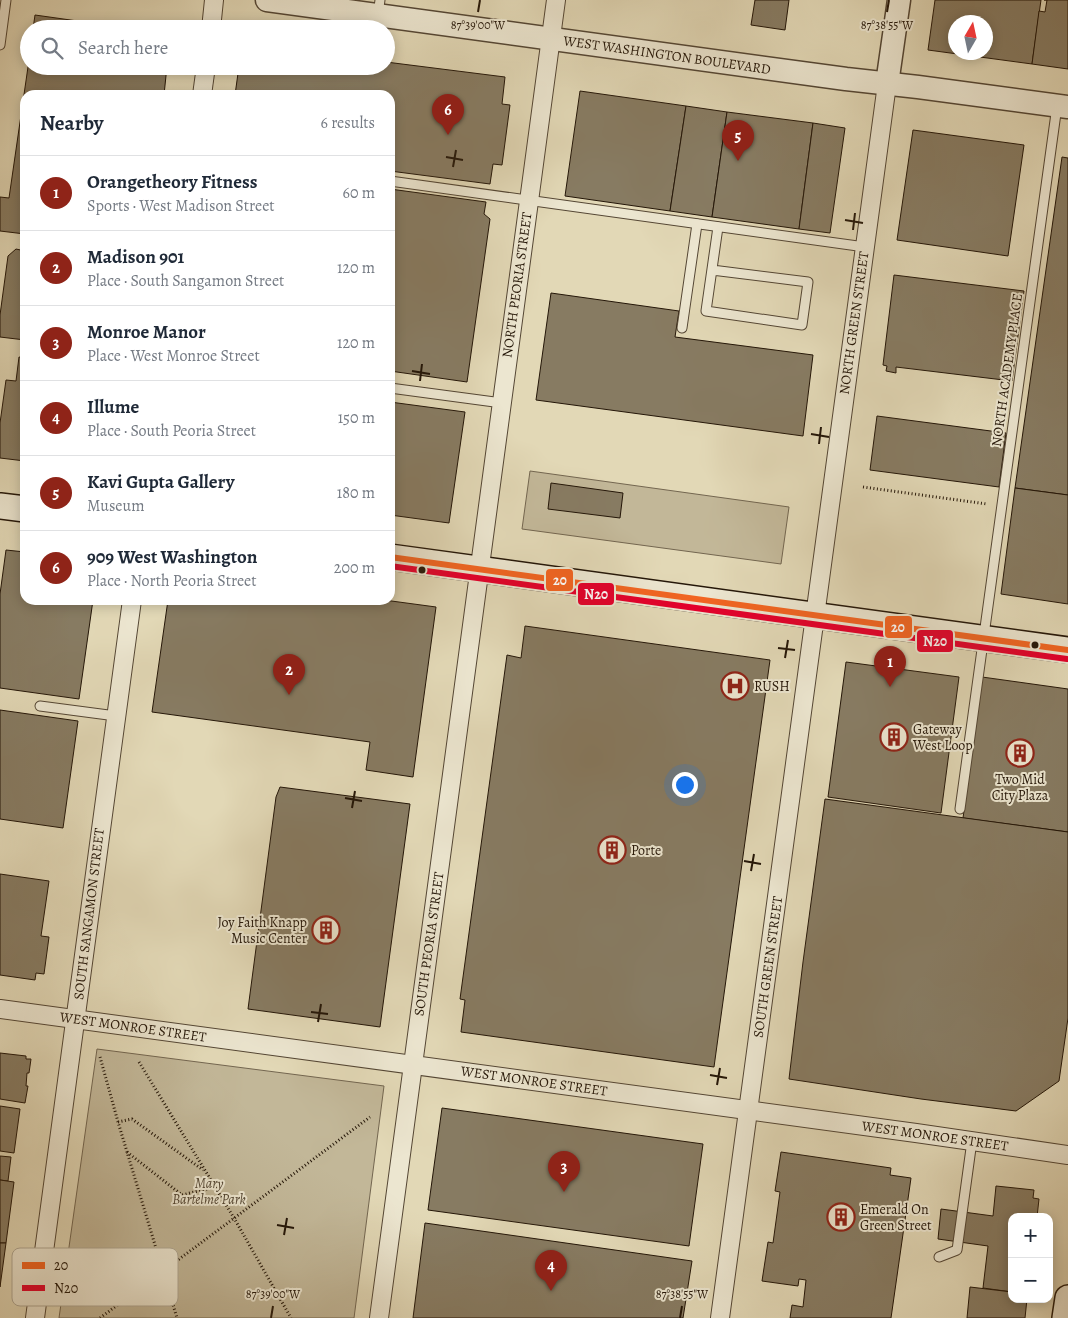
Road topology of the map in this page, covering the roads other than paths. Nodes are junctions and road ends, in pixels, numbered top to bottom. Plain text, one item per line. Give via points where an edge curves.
1 (6, 0) edge
2 (214, 0) edge
3 (267, 0) edge
4 (556, 0) edge
5 (899, 0) edge
6 (379, 8) edge
7 (212, 20) edge
8 (551, 39) junction
9 (0, 45) edge
10 (205, 75) edge
11 (887, 84) junction
12 (203, 90) edge
13 (1063, 106) edge
14 (395, 182) edge
15 (529, 200) junction
16 (697, 224) junction
17 (718, 227) junction
18 (865, 247) junction
19 (712, 270) junction
20 (682, 328) dead end
21 (395, 389) edge
22 (502, 403) junction
23 (0, 506) edge
24 (20, 508) edge
25 (395, 558) edge
26 (479, 570) junction
27 (131, 605) edge
28 (815, 616) junction
29 (984, 638) junction
30 (1068, 650) edge
31 (40, 706) dead end
32 (116, 716) junction
33 (960, 809) dead end
34 (0, 1009) edge
35 (76, 1019) junction
36 (413, 1065) junction
37 (748, 1110) junction
38 (972, 1141) junction
39 (1068, 1155) edge
40 (45, 1248) edge
41 (939, 1257) dead end
42 (1068, 1298) edge
43 (380, 1318) edge
44 (720, 1318) edge
45 (1065, 1318) edge

1 - 9 lane
2 - 7 street
3 - 6 street, WEST WASHINGTON BOULEVARD
4 - 8 street, NORTH PEORIA STREET
5 - 11 street, NORTH GREEN STREET
6 - 8 street, WEST WASHINGTON BOULEVARD
8 - 11 street, WEST WASHINGTON BOULEVARD
8 - 15 street, NORTH PEORIA STREET
10 - 12 street
11 - 13 street, WEST WASHINGTON BOULEVARD
11 - 18 street, NORTH GREEN STREET
13 - 29 lane, NORTH ACADEMY PLACE
14 - 15 lane
15 - 16 lane
15 - 22 street, NORTH PEORIA STREET
16 - 17 lane
16 - 20 lane
17 - 18 lane
17 - 19 lane
18 - 28 street, NORTH GREEN STREET
19 - 19 lane via 706,311 802,325 808,282
21 - 22 lane
22 - 26 street, NORTH PEORIA STREET
23 - 24 main road
25 - 26 main road
26 - 28 main road
26 - 36 street, SOUTH PEORIA STREET
27 - 32 street, SOUTH SANGAMON STREET
28 - 29 main road
28 - 37 street, SOUTH GREEN STREET
29 - 30 main road
29 - 33 lane, NORTH ACADEMY PLACE
31 - 32 lane
32 - 35 street, SOUTH SANGAMON STREET
34 - 35 street, WEST MONROE STREET
35 - 36 street, WEST MONROE STREET
35 - 40 street, SOUTH SANGAMON STREET
36 - 37 street, WEST MONROE STREET
36 - 43 street, SOUTH PEORIA STREET
37 - 38 street, WEST MONROE STREET
37 - 44 street, SOUTH GREEN STREET
38 - 39 street, WEST MONROE STREET
38 - 41 lane via 957,1250
42 - 45 main road

